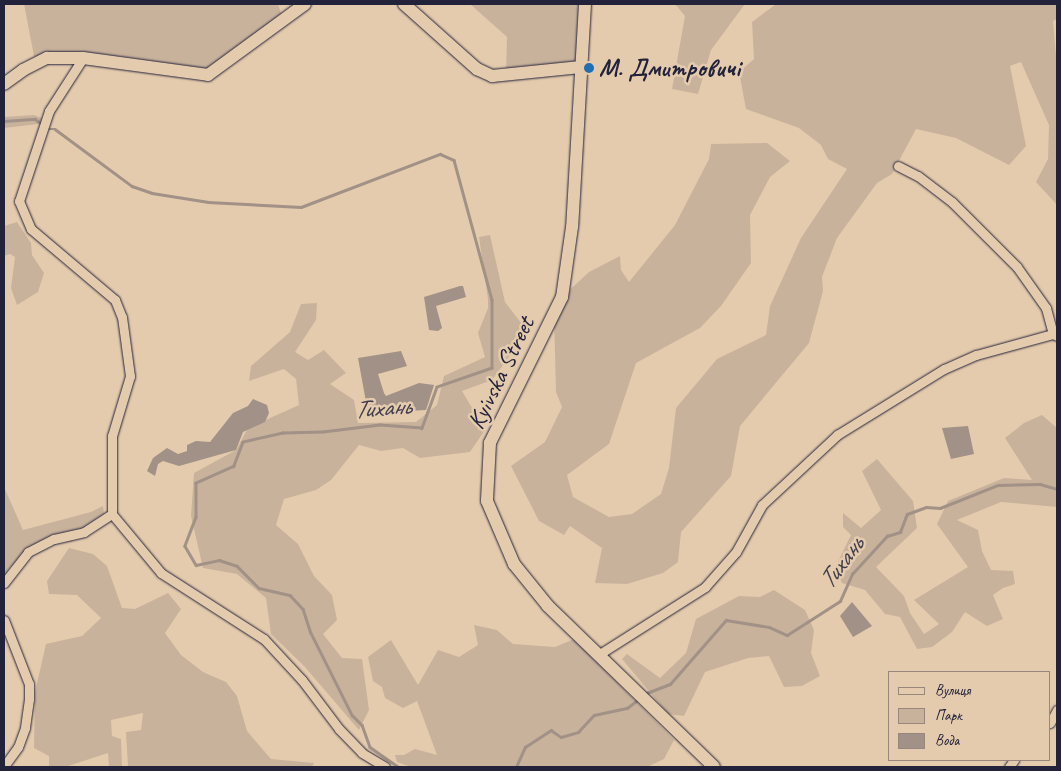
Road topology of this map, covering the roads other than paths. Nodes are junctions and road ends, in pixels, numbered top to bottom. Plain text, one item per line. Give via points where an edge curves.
1 (305, 4) edge
2 (404, 4) edge
3 (585, 4) edge
4 (83, 58) junction
5 (581, 68) junction
6 (4, 84) edge
7 (898, 166) dead end
8 (1055, 335) edge
9 (112, 514) junction
10 (4, 583) edge
11 (4, 620) edge
12 (598, 655) junction
13 (4, 766) edge
14 (385, 767) edge
15 (714, 767) edge

1 - 4 main road via 208,75
2 - 5 main road via 478,69 492,76
3 - 5 main road, Kyivska Street
4 - 6 main road via 47,58
4 - 9 street via 50,111 19,201 31,229 115,300 122,317 130,376 112,436
5 - 12 main road, Kyivska Street via 572,227 562,297 490,443 487,501 514,564 548,606
7 - 8 street via 918,176 952,202 1017,267 1046,308
8 - 12 street via 976,355 944,369 838,435 762,505 736,552 705,587
9 - 10 street via 84,532 54,540 28,552
9 - 14 street via 161,573 264,639 302,680 339,729 362,753
11 - 13 street via 29,684 25,728 18,747
12 - 15 main road, Kyivska Street

